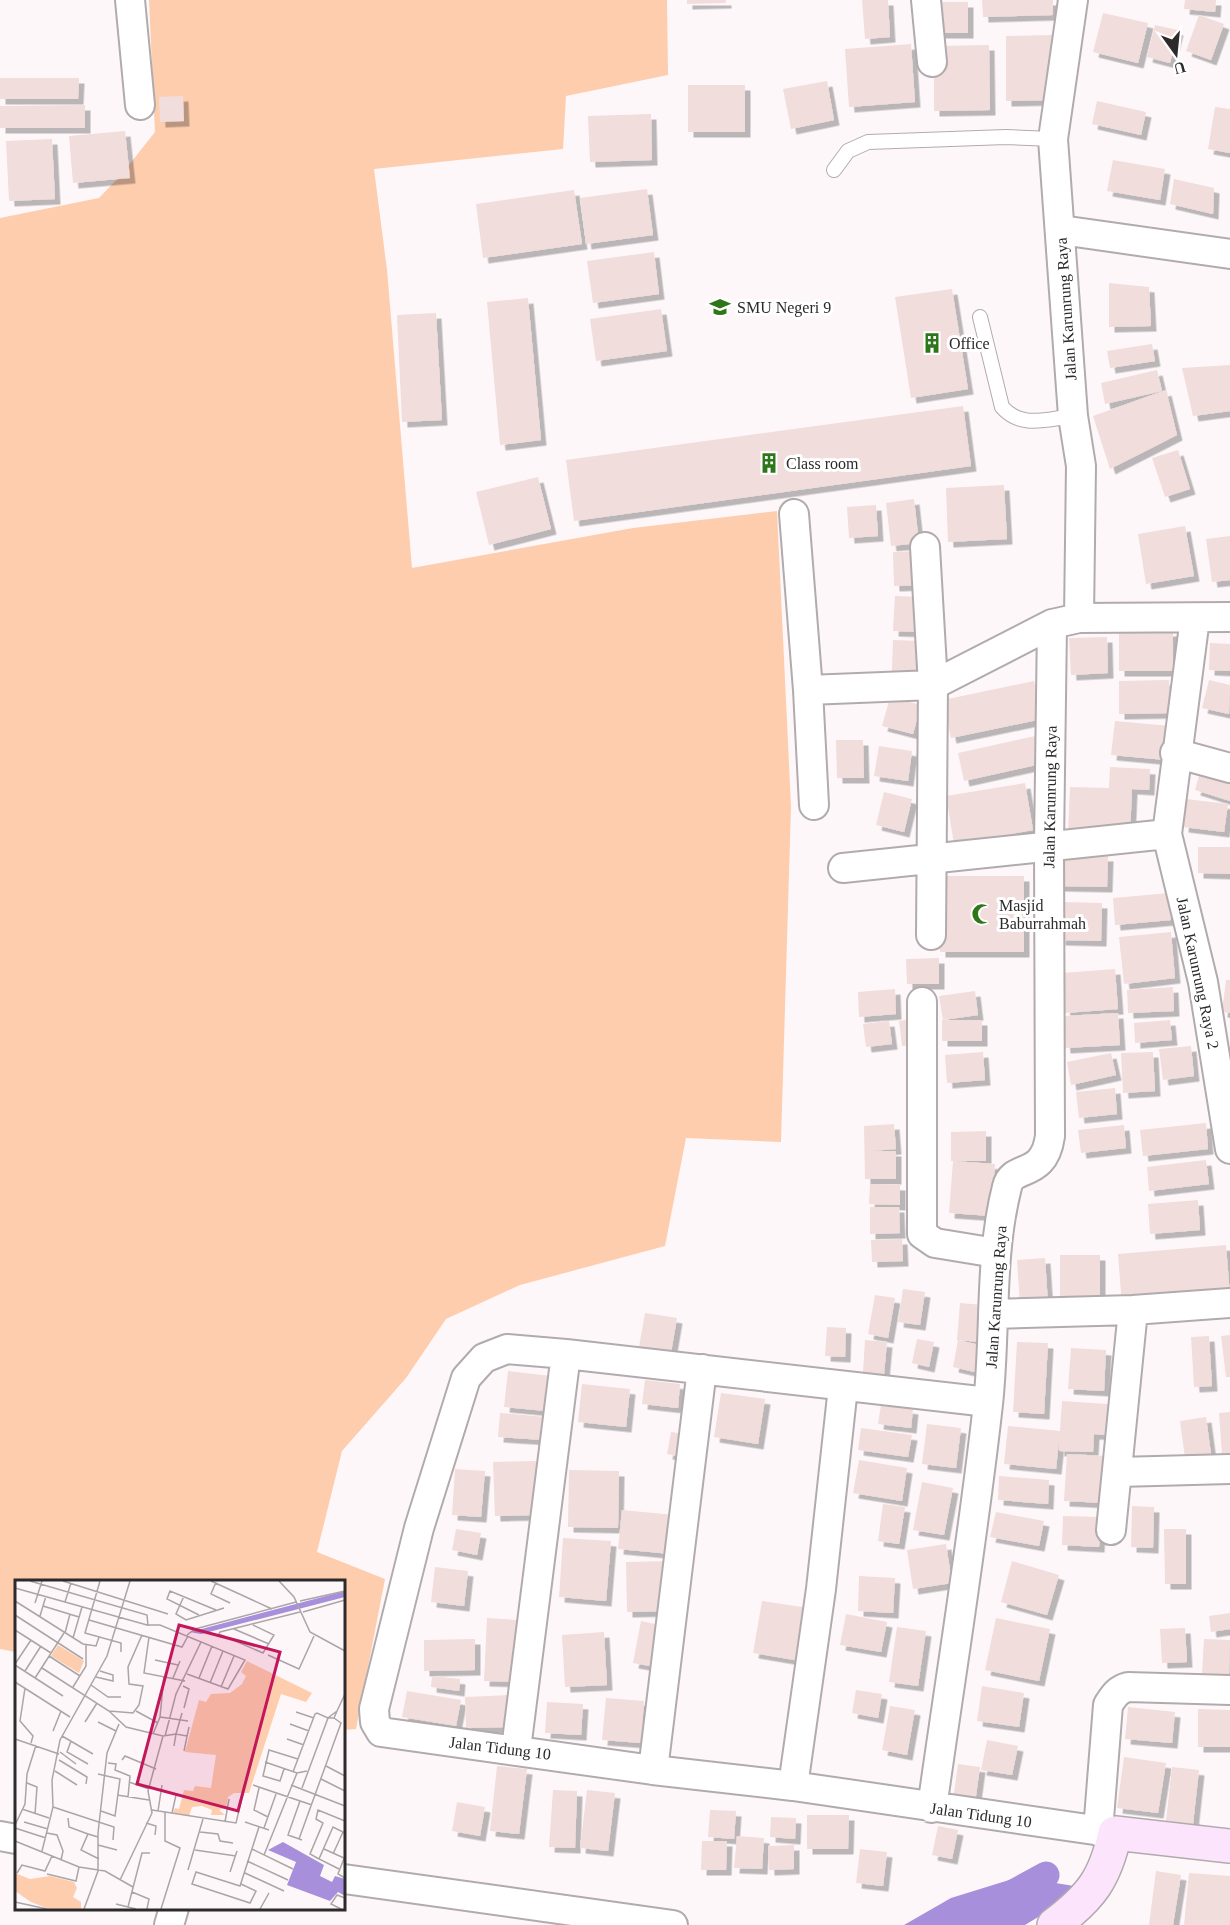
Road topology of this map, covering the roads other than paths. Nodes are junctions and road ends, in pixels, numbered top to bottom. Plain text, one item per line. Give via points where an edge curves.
1 (130, 0) edge
2 (926, 0) edge
3 (1073, 0) edge
4 (932, 62) dead end
5 (140, 105) dead end
6 (1053, 140) junction
7 (834, 170) dead end
8 (1061, 230) junction
9 (1230, 254) edge
10 (980, 318) dead end
11 (1073, 416) junction
12 (794, 514) dead end
13 (925, 547) dead end
14 (1230, 617) edge
15 (1195, 618) junction
16 (1066, 621) junction
17 (933, 686) junction
18 (808, 690) junction
19 (1175, 753) junction
20 (1230, 768) edge
21 (814, 804) dead end
22 (1167, 834) junction
23 (1049, 845) junction
24 (932, 858) junction
25 (843, 868) dead end
26 (931, 935) dead end
27 (922, 1002) dead end
28 (1230, 1149) edge
29 (996, 1253) junction
30 (1230, 1303) edge
31 (1133, 1310) junction
32 (994, 1314) junction
33 (566, 1354) junction
34 (702, 1369) junction
35 (843, 1387) junction
36 (988, 1402) junction
37 (1230, 1469) edge
38 (1118, 1472) junction
39 (1111, 1530) dead end
40 (1230, 1690) edge
41 (516, 1749) junction
42 (653, 1770) junction
43 (793, 1786) junction
44 (932, 1808) junction
45 (1106, 1832) junction
46 (0, 1836) edge
47 (15, 1839) edge
48 (1230, 1846) edge
49 (345, 1879) edge
50 (173, 1910) edge
51 (169, 1925) edge
52 (673, 1925) edge
53 (1054, 1925) edge

1 - 5 street
2 - 4 street
3 - 6 street, Jalan Karunrung Raya
6 - 7 lane via 1006,137 868,142 849,151
6 - 8 street, Jalan Karunrung Raya
8 - 9 street
8 - 11 street, Jalan Karunrung Raya
10 - 11 lane via 1002,407 1011,418 1024,421
11 - 16 street, Jalan Karunrung Raya via 1081,466
12 - 18 street
13 - 17 street
14 - 15 street
15 - 16 street
15 - 19 street, Jalan Karunrung Raya 2
16 - 17 street
16 - 23 street, Jalan Karunrung Raya
17 - 18 street
17 - 24 street
18 - 21 street
19 - 20 street
19 - 22 street, Jalan Karunrung Raya 2
22 - 23 street
22 - 28 street, Jalan Karunrung Raya 2 via 1203,982
23 - 24 street
23 - 29 street, Jalan Karunrung Raya via 1048,1153 1040,1163 1020,1172 1007,1184
24 - 25 street
24 - 26 street
27 - 29 street via 922,1234 935,1243
29 - 32 street, Jalan Karunrung Raya
30 - 31 street
31 - 32 street
31 - 38 street
32 - 36 street, Jalan Karunrung Raya
33 - 34 street, Jalan Tidung 10
33 - 41 street
33 - 41 street, Jalan Tidung 10 via 507,1349 484,1358 466,1378 419,1528 374,1709 381,1732
34 - 35 street, Jalan Tidung 10
34 - 42 street
35 - 36 street, Jalan Tidung 10
35 - 43 street via 821,1589
36 - 44 street, Jalan Karunrung Raya
37 - 38 street
38 - 39 street
40 - 45 street via 1119,1689 1108,1705
41 - 42 street, Jalan Tidung 10
42 - 43 street, Jalan Tidung 10
43 - 44 street, Jalan Tidung 10
44 - 45 street, Jalan Tidung 10
45 - 48 street, Jalan Tidung 10
45 - 53 street via 1102,1877 1085,1900
46 - 47 street
49 - 52 street
50 - 51 street

